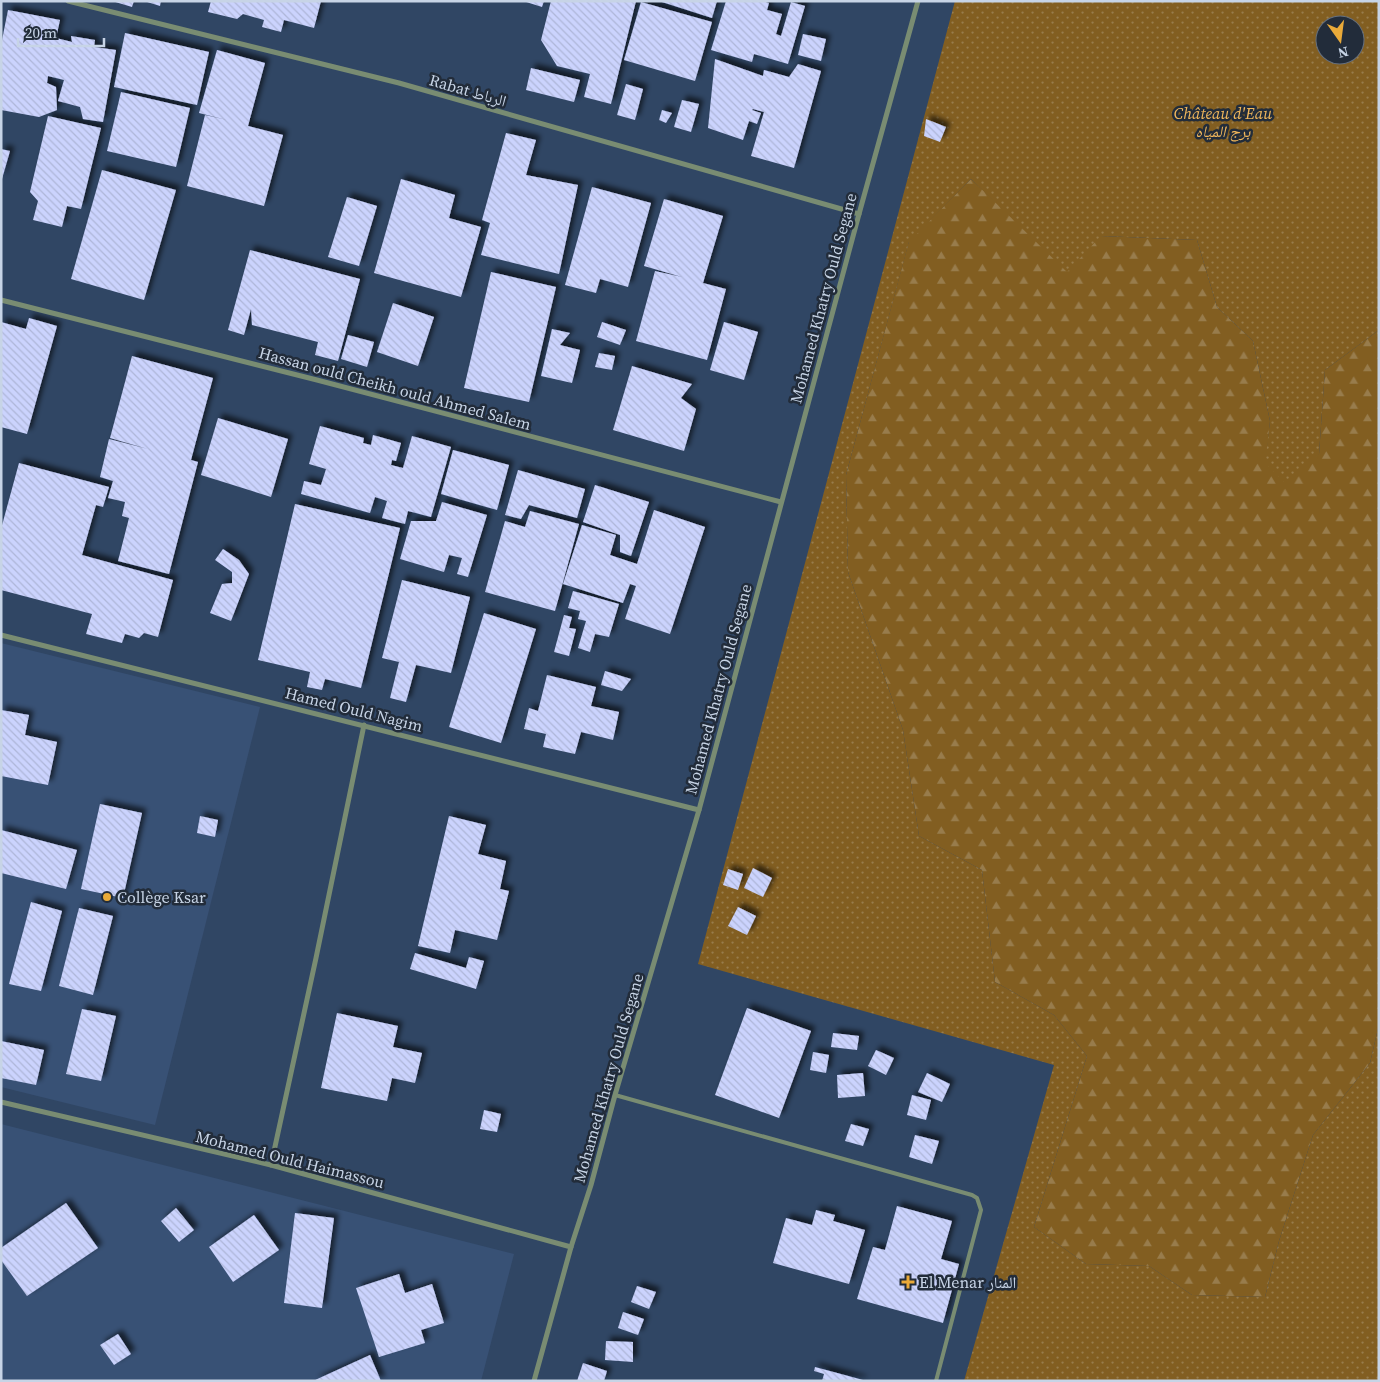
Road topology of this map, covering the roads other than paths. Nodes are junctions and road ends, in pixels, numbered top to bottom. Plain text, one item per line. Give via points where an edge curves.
1 (68, 1) edge
2 (918, 1) edge
3 (859, 214) junction
4 (1, 300) edge
5 (781, 502) junction
6 (1, 635) edge
7 (364, 725) junction
8 (699, 810) junction
9 (615, 1095) junction
10 (1, 1102) edge
11 (271, 1165) junction
12 (571, 1247) junction
13 (534, 1381) edge
14 (936, 1381) edge

1 - 3 street, Rabat الرباط via 399,83
2 - 3 street, Mohamed Khatry Ould Segane
3 - 5 street, Mohamed Khatry Ould Segane
4 - 5 street, Hassan ould Cheikh ould Ahmed Salem
5 - 8 street, Mohamed Khatry Ould Segane
6 - 7 street, Hamed Ould Nagim
7 - 8 street, Hamed Ould Nagim
7 - 11 street
8 - 9 street, Mohamed Khatry Ould Segane
9 - 12 street, Mohamed Khatry Ould Segane
9 - 14 lane via 977,1198 980,1210
10 - 11 street, Mohamed Ould Haimassou
11 - 12 street, Mohamed Ould Haimassou
12 - 13 street, Mohamed Khatry Ould Segane

